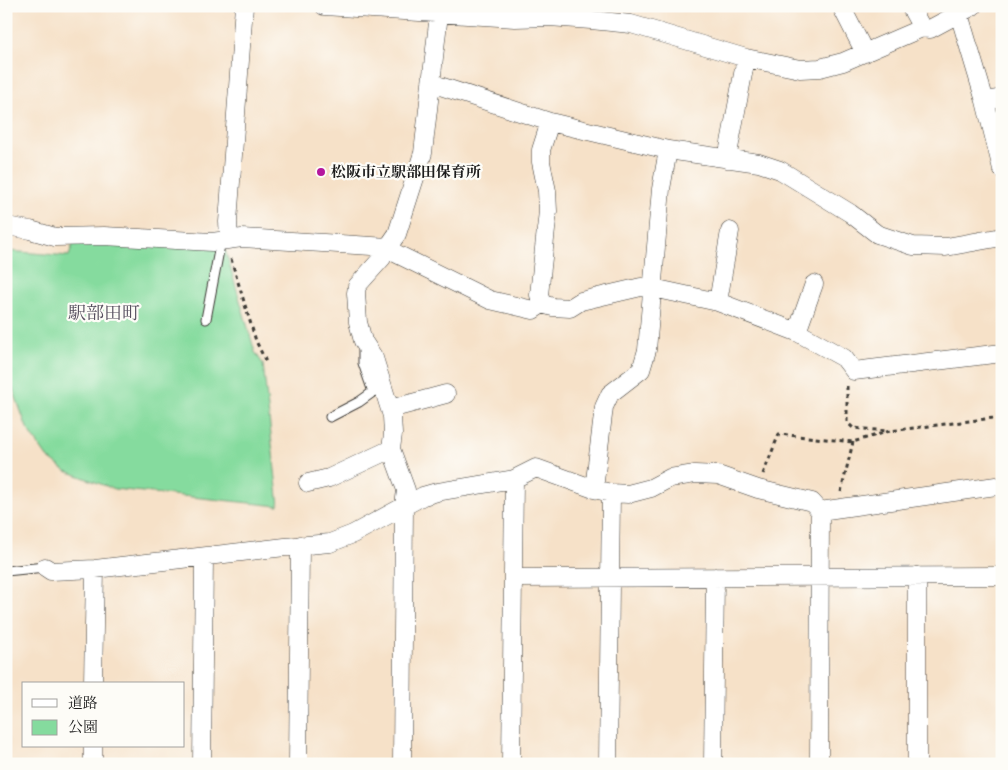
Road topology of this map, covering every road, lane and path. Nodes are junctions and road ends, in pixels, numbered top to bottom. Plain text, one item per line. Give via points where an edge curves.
1 (244, 6) edge
2 (324, 6) edge
3 (841, 6) edge
4 (910, 6) edge
5 (966, 10) edge
6 (550, 12) edge
7 (439, 14) junction
8 (922, 28) junction
9 (865, 53) junction
10 (746, 58) junction
11 (431, 83) junction
12 (993, 99) edge
13 (550, 122) junction
14 (668, 150) junction
15 (727, 159) junction
16 (1002, 169) edge
17 (6, 226) edge
18 (730, 231) dead end
19 (1002, 237) edge
20 (225, 239) junction
21 (388, 246) junction
22 (814, 284) dead end
23 (653, 288) junction
24 (718, 302) junction
25 (542, 304) junction
26 (206, 319) dead end
27 (797, 332) junction
28 (363, 341) junction
29 (1002, 353) edge
30 (266, 362) dead end
31 (850, 366) junction
32 (446, 394) dead end
33 (390, 408) junction
34 (330, 417) dead end
35 (1002, 417) edge
36 (890, 431) junction
37 (853, 442) junction
38 (391, 449) junction
39 (514, 479) junction
40 (308, 484) dead end
41 (1002, 488) edge
42 (758, 489) junction
43 (603, 491) junction
44 (404, 506) junction
45 (829, 510) junction
46 (300, 545) junction
47 (204, 557) junction
48 (45, 567) joint
49 (95, 569) junction
50 (6, 571) edge
51 (917, 576) junction
52 (1002, 576) edge
53 (715, 577) junction
54 (820, 577) junction
55 (513, 578) junction
56 (611, 578) junction
57 (93, 682) edge
58 (93, 748) edge
59 (93, 764) edge
60 (202, 764) edge
61 (298, 764) edge
62 (402, 764) edge
63 (511, 764) edge
64 (608, 764) edge
65 (713, 764) edge
66 (819, 764) edge
67 (918, 764) edge

1 - 20 street
2 - 7 street
3 - 9 street
4 - 8 street
5 - 8 street via 930,29
5 - 12 street
6 - 7 street via 515,18
6 - 10 street via 631,24
7 - 11 street
8 - 9 street
9 - 10 street via 810,70
10 - 15 street
11 - 13 street
11 - 21 street via 423,153 396,234
12 - 16 street
13 - 14 street
13 - 25 street via 541,150 548,211 539,295
14 - 15 street
14 - 23 street via 660,189
15 - 19 street via 759,163 780,170 850,212 877,234 914,246 946,247
17 - 20 street via 55,237 104,236 212,242
18 - 24 street
20 - 21 street
20 - 26 lane
20 - 30 path via 256,341
21 - 25 street via 395,253 490,300 533,310
21 - 28 street via 382,258 357,286 358,322
22 - 27 street
23 - 24 street
23 - 25 street via 641,287 581,301 570,308
23 - 43 street via 647,350 640,370 610,394 604,407
24 - 27 street
27 - 31 street via 844,358
28 - 33 street via 374,358
28 - 34 lane via 363,363 372,392
29 - 31 street via 854,371
31 - 36 path via 847,422 853,428
32 - 33 street
33 - 38 street via 394,434
35 - 36 path
36 - 37 path
37 - 42 path via 779,434
37 - 45 path
38 - 40 street via 329,478
38 - 44 street via 406,490
39 - 43 street via 536,468
39 - 44 street via 437,492
39 - 55 street
41 - 45 street via 996,486
42 - 43 street via 718,475 695,474 670,478 628,494
42 - 45 street via 812,502
43 - 56 street
44 - 46 street via 340,540
44 - 62 street
45 - 54 street
46 - 47 street
46 - 61 street
47 - 49 street
47 - 60 street
48 - 49 street via 51,571
48 - 50 lane
49 - 57 street
51 - 52 street
51 - 54 street
51 - 67 street
53 - 54 street
53 - 56 street
53 - 65 street
54 - 66 street
55 - 56 street
55 - 63 street
56 - 64 street
58 - 59 street

